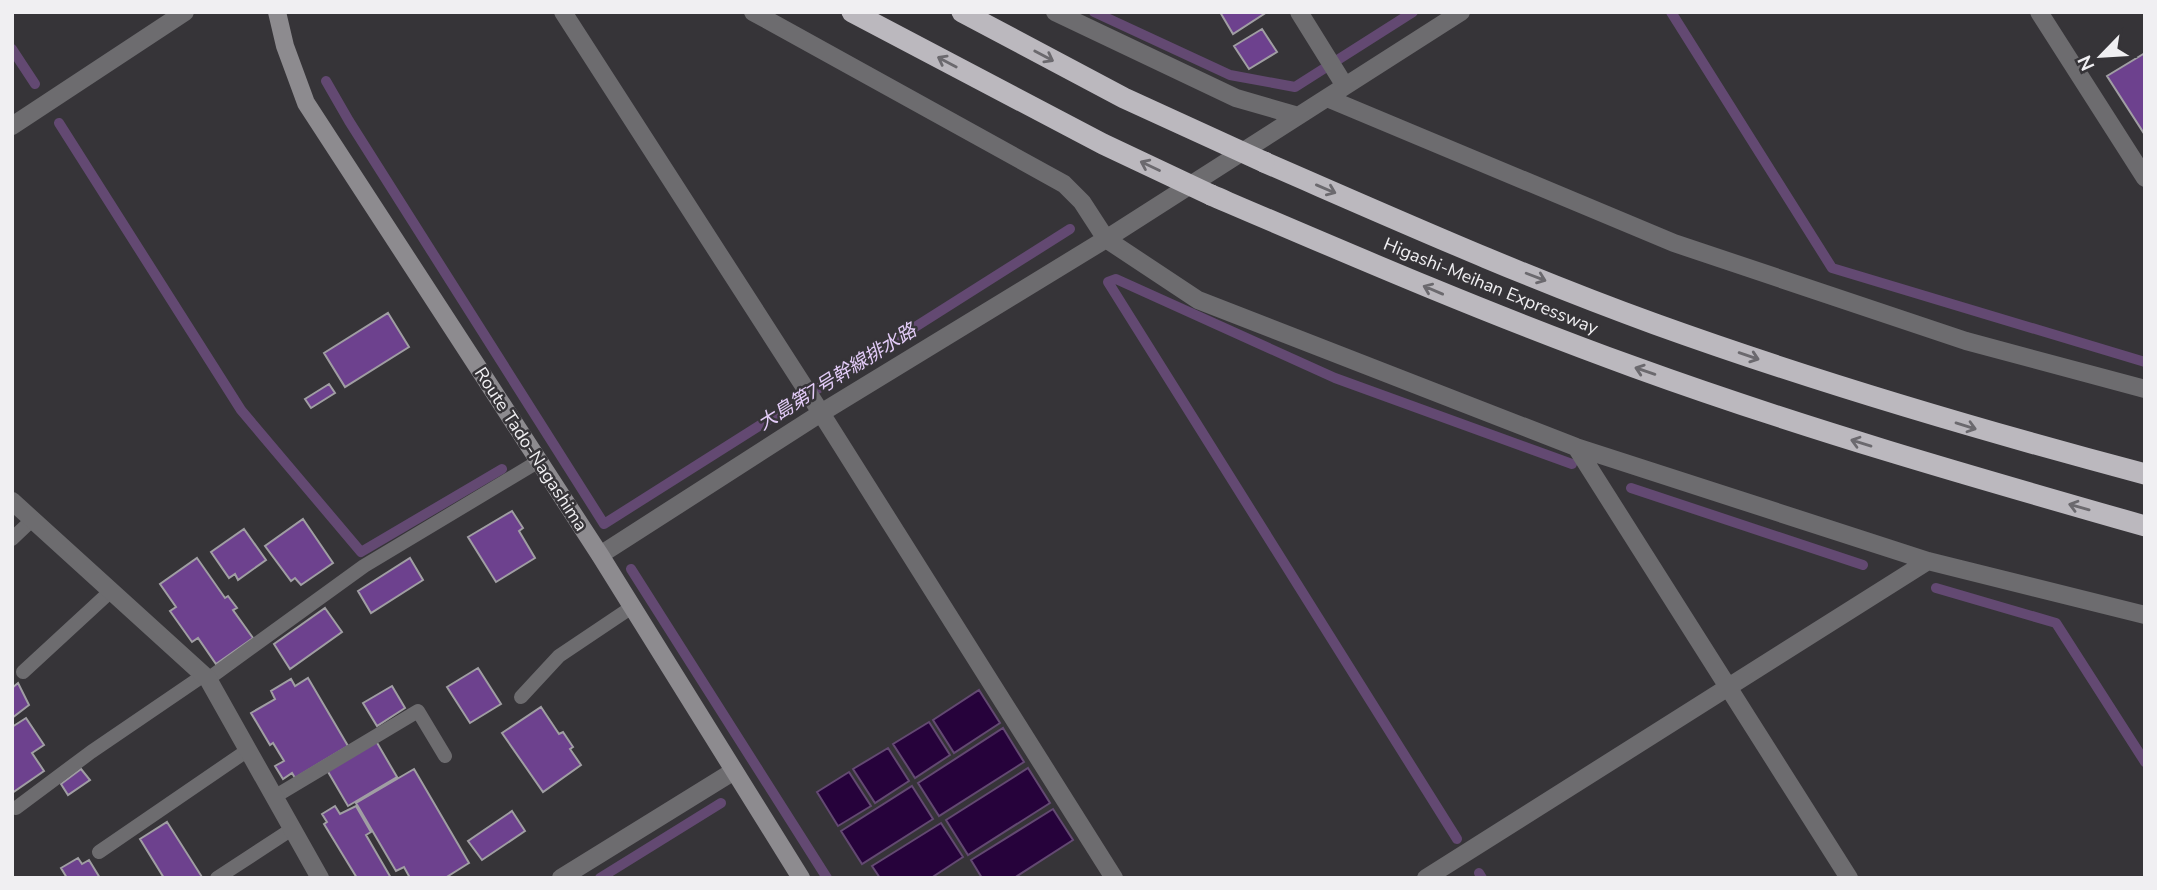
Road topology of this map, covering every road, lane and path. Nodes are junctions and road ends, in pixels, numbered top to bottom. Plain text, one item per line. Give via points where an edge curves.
1 (185, 12) edge
2 (277, 12) edge
3 (563, 12) edge
4 (753, 12) edge
5 (852, 12) edge
6 (962, 12) edge
7 (1055, 12) edge
8 (1299, 12) edge
9 (1461, 12) edge
10 (2039, 12) edge
11 (1341, 80) junction
12 (1327, 98) junction
13 (1298, 116) junction
14 (12, 127) edge
15 (2145, 178) edge
16 (1106, 239) junction
17 (2145, 389) edge
18 (819, 409) junction
19 (1576, 447) junction
20 (539, 461) junction
21 (2145, 474) edge
22 (12, 501) edge
23 (33, 519) junction
24 (2145, 526) edge
25 (12, 539) edge
26 (600, 555) junction
27 (1928, 561) junction
28 (112, 590) junction
29 (632, 607) junction
30 (2145, 615) edge
31 (23, 673) dead end
32 (206, 677) junction
33 (1728, 687) junction
34 (522, 697) dead end
35 (248, 750) junction
36 (445, 756) dead end
37 (734, 771) junction
38 (274, 797) junction
39 (16, 808) dead end
40 (292, 829) junction
41 (99, 852) dead end
42 (217, 878) edge
43 (320, 878) edge
44 (561, 878) edge
45 (802, 878) edge
46 (1114, 878) edge
47 (1426, 878) edge
48 (1849, 878) edge

1 - 14 street
2 - 20 main road, Route Tado-Nagashima via 306,103
3 - 18 street
4 - 16 street via 1064,184
24 -> 5 highway, Higashi-Meihan Expressway, bridge via 1818,430 1459,301 1103,144
6 -> 21 highway, Higashi-Meihan Expressway, bridge via 1125,98 1264,162 1479,255 1653,323 1833,385
7 - 13 street via 1236,98
8 - 11 street
9 - 11 street
10 - 15 street
11 - 12 street
12 - 13 street
12 - 17 street via 1674,243 1966,341
13 - 16 street
16 - 18 street
16 - 19 street via 1198,300
18 - 26 street
18 - 46 street
19 - 27 street
19 - 33 street
20 - 26 main road, Route Tado-Nagashima
20 - 32 lane via 364,566
22 - 23 street
23 - 25 lane
23 - 28 street
26 - 29 main road, Route Tado-Nagashima
27 - 30 street
27 - 33 street
28 - 31 lane
28 - 32 street
29 - 34 lane via 559,656
29 - 37 main road, Route Tado-Nagashima
32 - 35 street
32 - 39 lane via 91,751
33 - 47 street
33 - 48 street
35 - 38 street
35 - 41 lane
36 - 38 lane via 418,711
37 - 44 street
37 - 45 main road, Route Tado-Nagashima
38 - 40 street
40 - 42 lane
40 - 43 street

